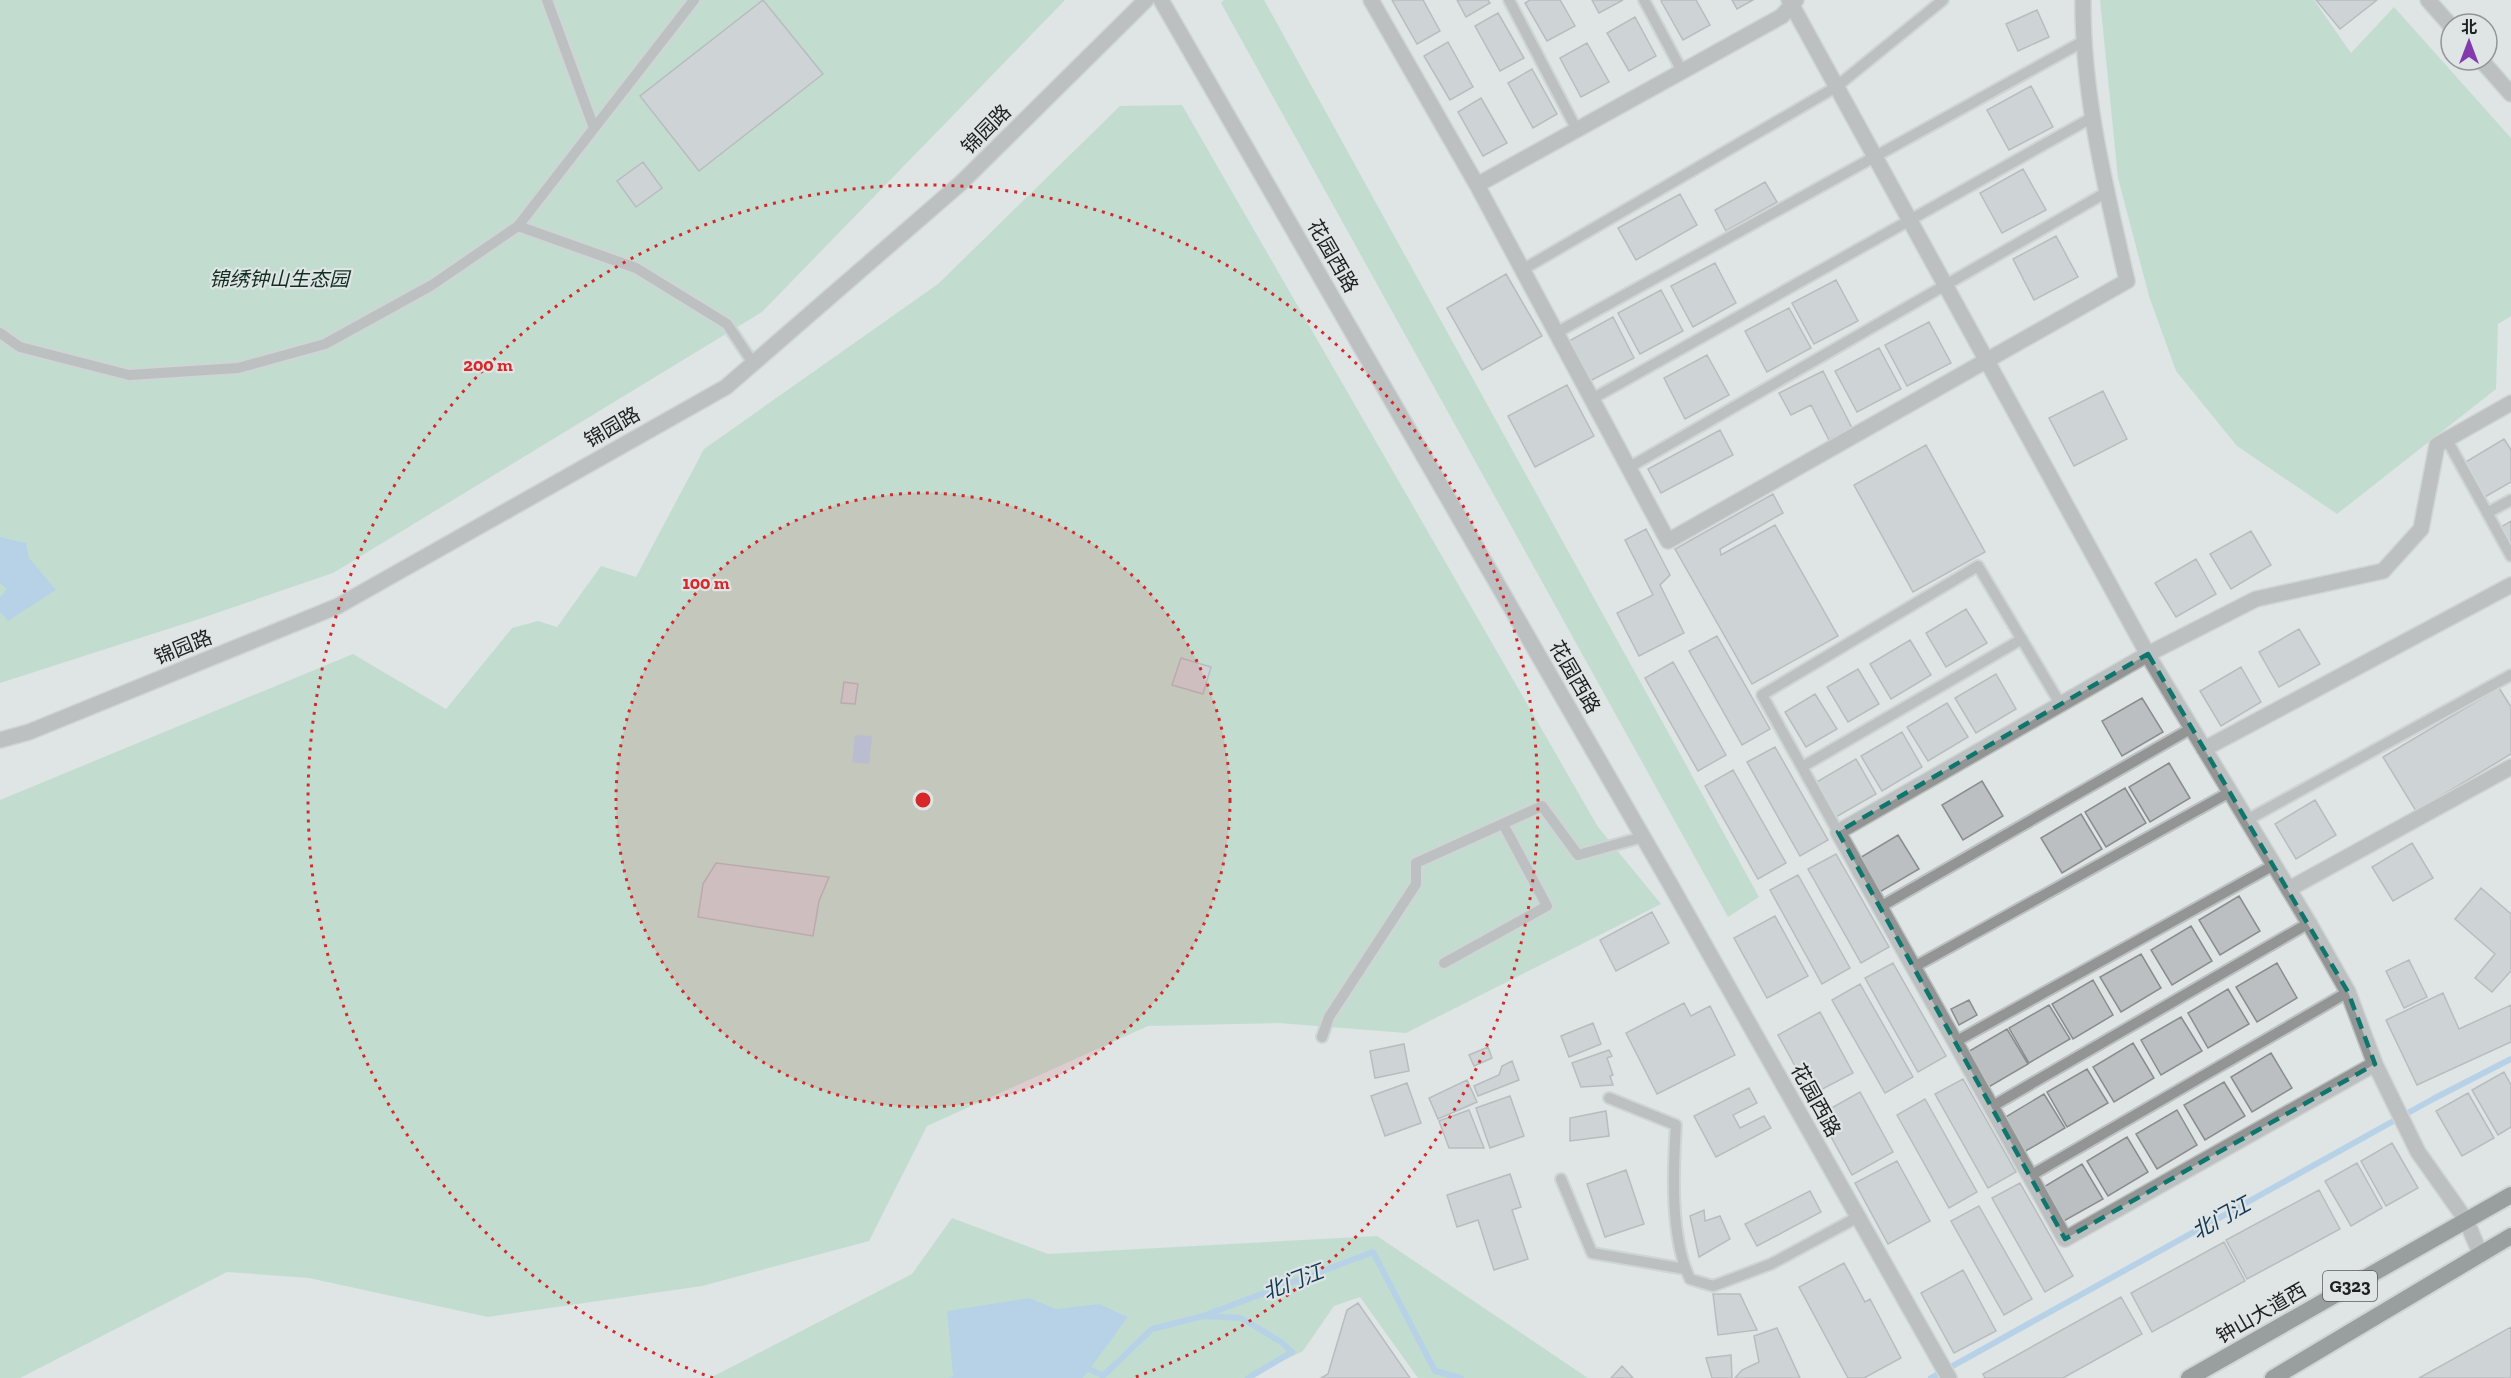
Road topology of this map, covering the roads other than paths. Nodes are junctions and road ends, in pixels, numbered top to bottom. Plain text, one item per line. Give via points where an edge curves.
1 (547, 0) edge
2 (694, 0) edge
3 (1146, 0) edge
4 (1161, 0) edge
5 (1371, 0) edge
6 (1509, 0) edge
7 (1644, 0) edge
8 (1943, 0) edge
9 (2083, 0) edge
10 (2428, 0) edge
11 (1792, 2) edge
12 (2439, 12) edge
13 (2084, 41) junction
14 (1682, 71) junction
15 (2492, 72) edge
16 (1836, 87) junction
17 (2511, 94) edge
18 (2093, 117) junction
19 (594, 128) junction
20 (1577, 130) junction
21 (1875, 158) junction
22 (1477, 185) junction
23 (2107, 192) junction
24 (1909, 219) junction
25 (519, 226) junction
26 (1522, 270) junction
27 (1944, 284) junction
28 (0, 333) edge
29 (1556, 333) junction
30 (1986, 361) junction
31 (753, 363) junction
32 (1592, 399) junction
33 (2511, 402) edge
34 (2447, 440) junction
35 (1628, 468) junction
36 (2511, 500) edge
37 (2487, 513) junction
38 (2511, 556) edge
39 (2511, 585) edge
40 (2022, 639) junction
41 (2148, 654) junction
42 (2511, 675) edge
43 (2061, 705) junction
44 (2192, 728) junction
45 (0, 740) edge
46 (2204, 749) junction
47 (1802, 767) junction
48 (2511, 767) edge
49 (2230, 792) junction
50 (2247, 820) junction
51 (1503, 824) junction
52 (1838, 832) junction
53 (1643, 837) junction
54 (2274, 865) junction
55 (2289, 889) junction
56 (1880, 907) junction
57 (2309, 923) junction
58 (1444, 963) dead end
59 (1914, 967) junction
60 (2348, 992) junction
61 (1322, 1037) dead end
62 (1955, 1042) junction
63 (2375, 1064) junction
64 (1609, 1098) dead end
65 (1991, 1107) junction
66 (2030, 1176) junction
67 (1561, 1179) dead end
68 (2511, 1195) edge
69 (1858, 1217) junction
70 (2466, 1220) junction
71 (2511, 1236) edge
72 (2481, 1253) junction
73 (1685, 1269) junction
74 (1949, 1378) edge
75 (2189, 1378) edge
76 (2273, 1378) edge

1 - 19 lane
2 - 19 lane
3 - 31 street, 锦园路 via 961,183
4 - 53 street, 花园西路
5 - 22 street
6 - 20 lane
7 - 14 lane
8 - 16 lane
9 - 13 street
10 - 12 street
11 - 14 street via 1782,16
11 - 16 street
13 - 18 street
13 - 21 lane
14 - 20 street
15 - 17 street
16 - 21 street
16 - 26 lane
18 - 23 street
18 - 24 lane
19 - 25 lane
20 - 22 street
21 - 24 street
21 - 29 lane
22 - 26 street
23 - 27 lane
23 - 30 street via 2127,281
24 - 27 street
24 - 32 lane
25 - 28 lane via 432,285 325,344 238,368 129,375 20,347
25 - 31 lane via 636,268 727,324
26 - 29 street
27 - 30 street
27 - 35 lane
29 - 32 street
30 - 35 street via 1668,541
30 - 41 street
31 - 45 street, 锦园路 via 726,387 338,606 29,732
32 - 35 street
33 - 34 street
34 - 37 lane
34 - 41 street via 2437,445 2421,529 2383,571 2256,599
36 - 37 lane
37 - 38 lane
39 - 46 street
40 - 43 lane
40 - 47 lane
40 - 47 lane via 1978,566 1762,695
41 - 43 street
41 - 44 street
42 - 50 lane
43 - 52 street
44 - 46 street
44 - 56 lane
46 - 49 street
47 - 52 lane
48 - 55 street
49 - 50 street
49 - 59 lane
50 - 54 street
51 - 53 lane via 1542,806 1578,855
51 - 58 lane via 1547,906
51 - 61 lane via 1416,863 1416,884 1329,1017
52 - 56 street
53 - 69 street, 花园西路
54 - 55 street
54 - 62 lane
55 - 57 street
56 - 59 street
57 - 60 street
57 - 65 lane
59 - 62 street
60 - 63 street
60 - 66 lane
62 - 65 street
63 - 66 street via 2065,1239
63 - 70 street via 2418,1152
64 - 73 lane via 1676,1125 1673,1176
65 - 66 street
67 - 73 lane via 1592,1253
68 - 70 highway, 钟山大道西 / G323
69 - 73 lane via 1771,1264 1713,1286 1690,1279
69 - 74 street, 花园西路
70 - 72 street
70 - 75 highway, 钟山大道西 / G323
71 - 72 highway, G323
72 - 76 highway, G323

